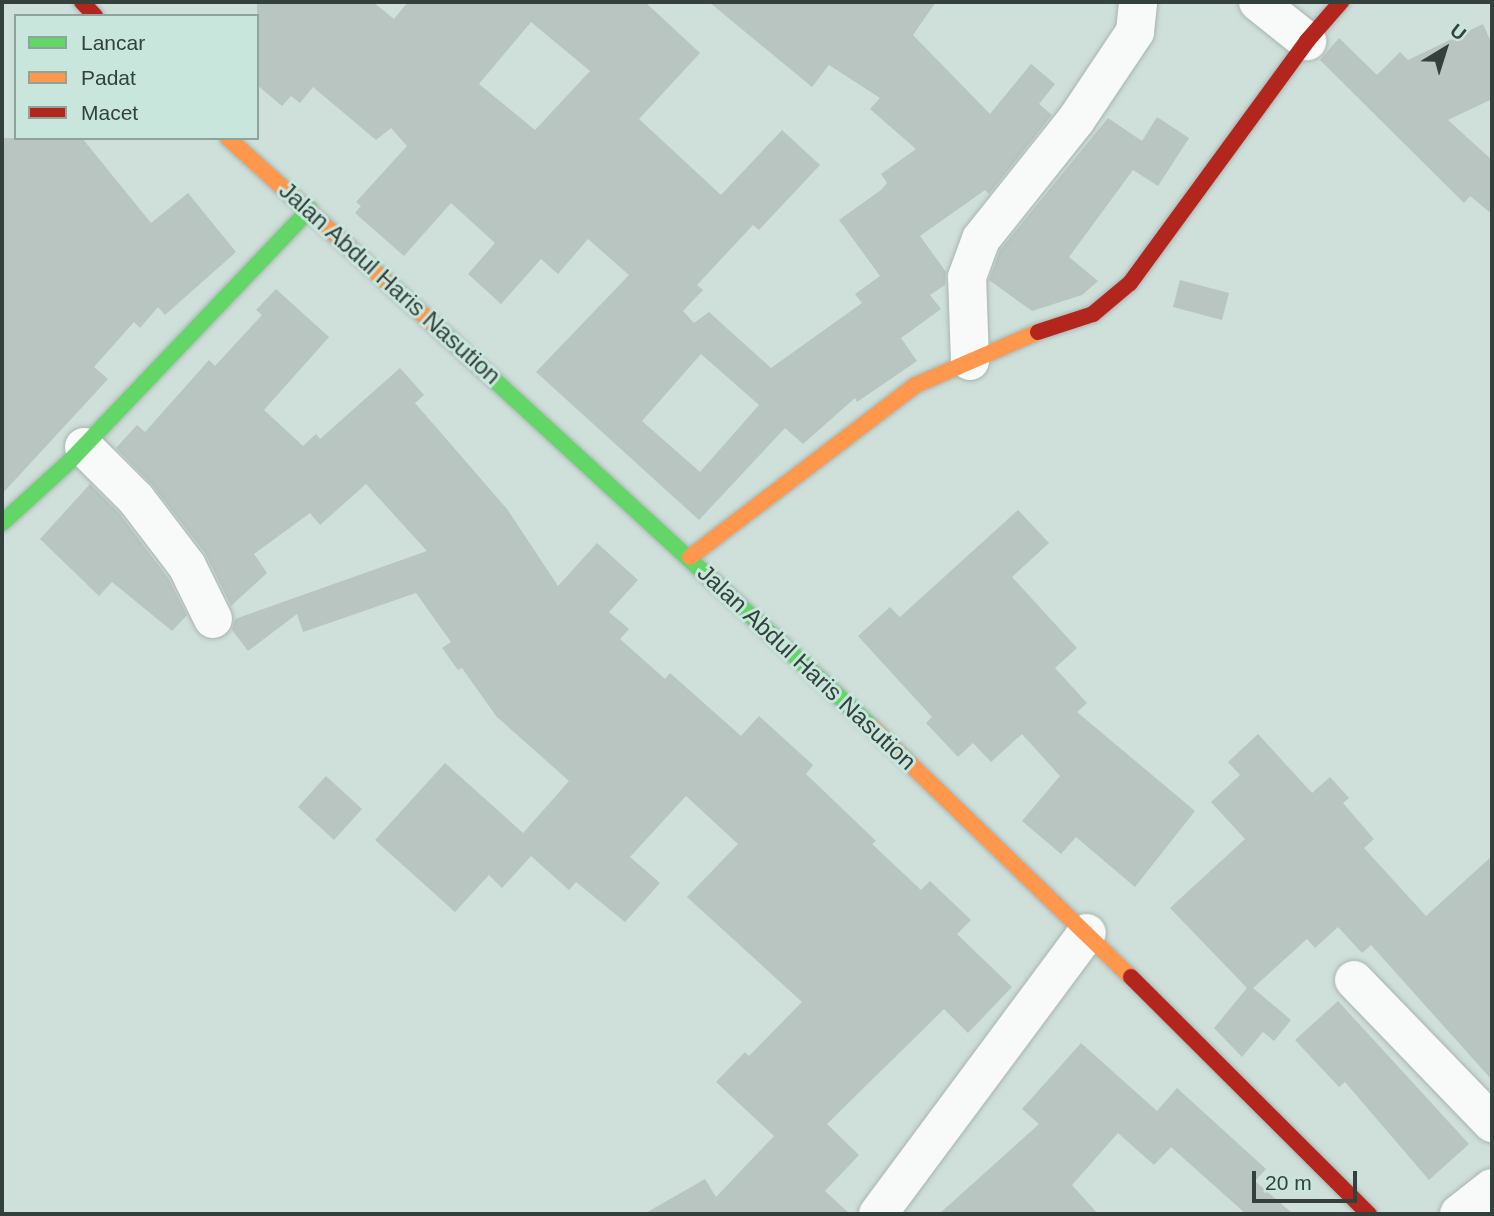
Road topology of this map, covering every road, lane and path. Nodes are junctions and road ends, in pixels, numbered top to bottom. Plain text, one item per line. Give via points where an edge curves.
1 (1138, 2) edge
2 (1258, 2) edge
3 (1341, 2) edge
4 (1307, 41) junction
5 (230, 140) edge
6 (310, 209) junction
7 (970, 361) junction
8 (84, 447) junction
9 (2, 523) edge
10 (690, 556) junction
11 (214, 619) dead end
12 (1087, 933) junction
13 (1354, 980) dead end
14 (1492, 1123) edge
15 (1492, 1188) edge
16 (878, 1214) edge
17 (1369, 1214) edge
18 (1459, 1214) edge

1 - 7 street via 1135,32 1076,120 981,239 967,277
2 - 4 street
3 - 4 main road
4 - 7 main road via 1130,283 1093,314
5 - 6 main road, Jalan Abdul Haris Nasution
6 - 8 main road
6 - 10 main road, Jalan Abdul Haris Nasution
7 - 10 main road via 916,386
8 - 9 main road
8 - 11 street via 136,499 187,566
10 - 12 main road, Jalan Abdul Haris Nasution
12 - 16 street
12 - 17 main road, Jalan Abdul Haris Nasution
13 - 14 street
15 - 18 street

